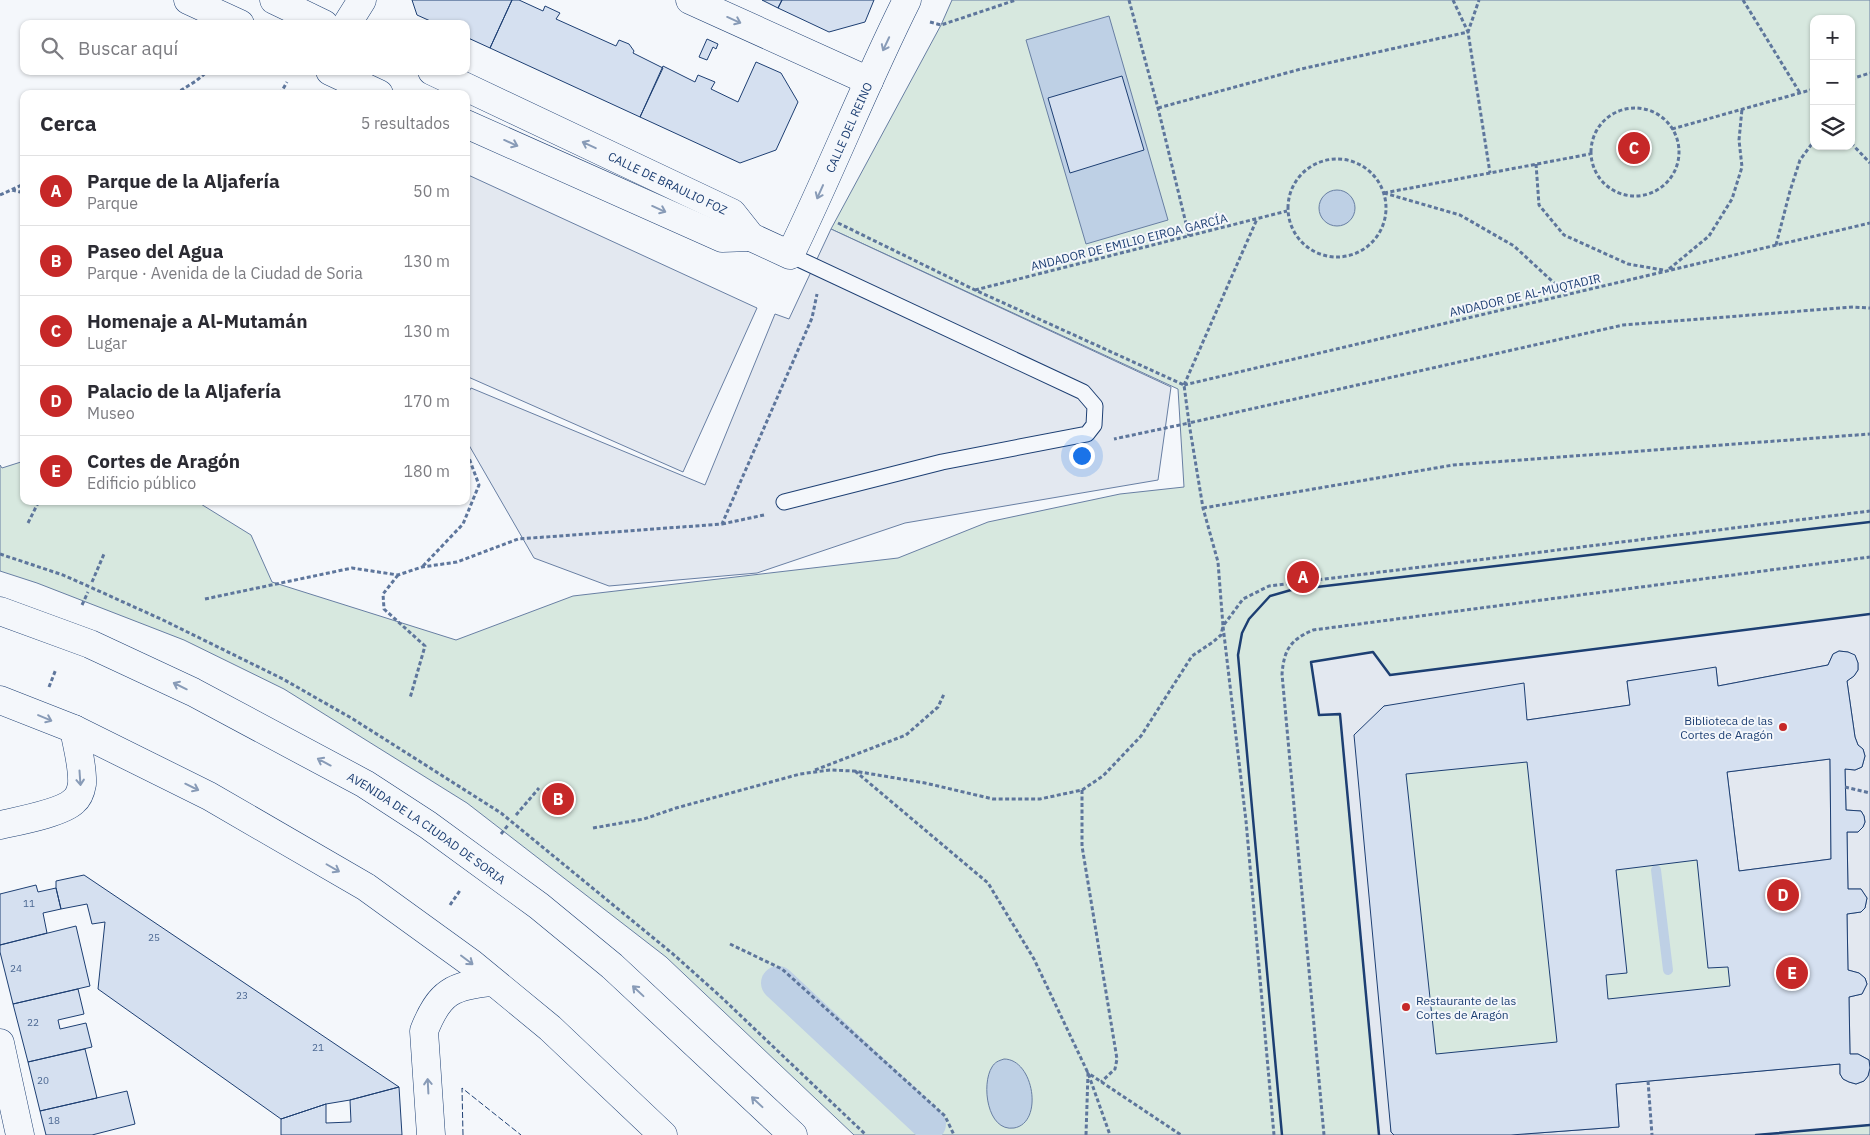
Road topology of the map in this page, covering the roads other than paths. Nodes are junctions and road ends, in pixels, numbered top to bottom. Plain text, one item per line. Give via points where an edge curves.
1 (188, 0) edge
2 (274, 0) edge
3 (362, 0) edge
4 (690, 0) edge
5 (907, 0) edge
6 (231, 20) edge
7 (316, 20) edge
8 (350, 20) edge
9 (339, 75) edge
10 (440, 75) edge
11 (869, 81) junction
12 (371, 90) edge
13 (470, 126) edge
14 (751, 237) junction
15 (790, 255) junction
16 (784, 502) dead end
17 (0, 611) edge
18 (0, 700) edge
19 (74, 730) junction
20 (0, 826) edge
21 (493, 982) junction
22 (0, 1043) edge
23 (20, 1135) edge
24 (431, 1135) edge
25 (662, 1135) edge
26 (793, 1135) edge

1 - 6 street
2 - 7 street
3 - 8 street
4 -> 11 street
5 -> 11 street, CALLE DEL REINO
9 - 12 street
14 -> 10 street, CALLE DE BRAULIO FOZ via 732,213
11 -> 15 street, CALLE DEL REINO
13 -> 14 street via 722,238
14 - 15 street
15 - 16 lane via 1083,392 1095,406 1094,425 1087,434 942,462
26 -> 17 street, AVENIDA DE LA CIUDAD DE SORIA via 612,966 539,906 428,825 365,784 193,692 90,644
18 -> 19 street
19 -> 20 street via 82,783 80,794 65,807
19 -> 21 street via 209,796 366,887
24 -> 21 street via 424,1031 435,1008 453,990
21 - 25 street via 550,1028
22 - 23 street

